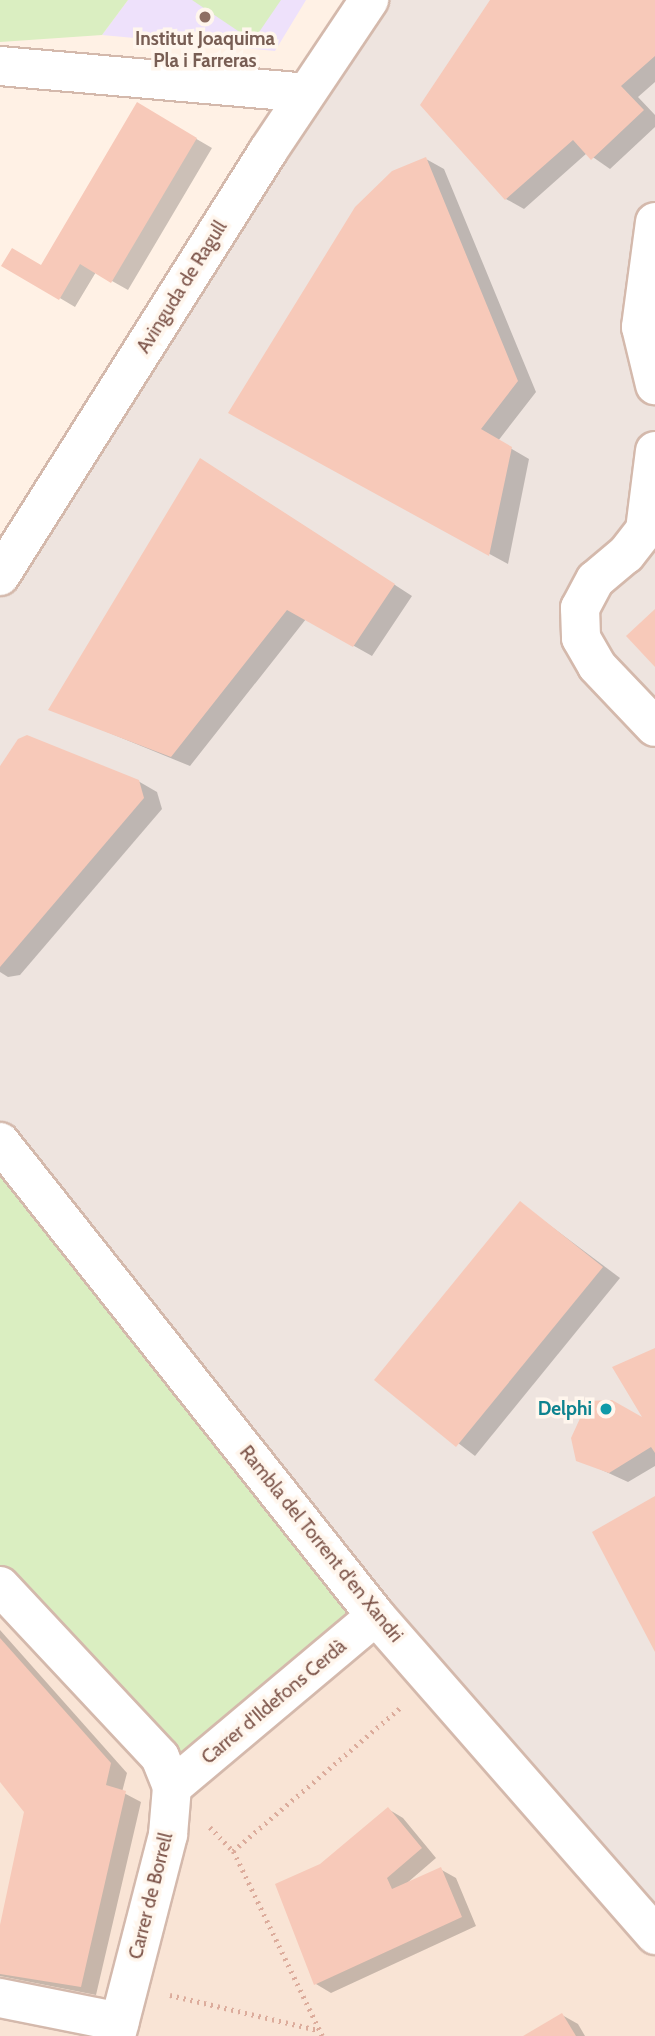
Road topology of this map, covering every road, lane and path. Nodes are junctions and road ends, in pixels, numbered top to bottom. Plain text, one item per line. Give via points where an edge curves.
1 (369, 0) edge
2 (0, 66) edge
3 (306, 93) junction
4 (655, 222) edge
5 (655, 386) edge
6 (655, 451) edge
7 (0, 576) edge
8 (655, 727) edge
9 (1, 1146) edge
10 (0, 1586) edge
11 (376, 1616) junction
12 (433, 1679) junction
13 (166, 1772) junction
14 (655, 1935) edge
15 (129, 1985) junction
16 (0, 1998) edge
17 (118, 2029) edge
18 (318, 2030) junction
19 (322, 2036) edge

1 - 3 street, Avinguda de Ragull
2 - 3 street
3 - 7 street, Avinguda de Ragull
4 - 5 street via 640,327
6 - 8 street via 645,530 626,554 595,580 580,608 580,618 581,638 597,666
9 - 11 street, Rambla del Torrent d'en Xandri
10 - 13 street
11 - 12 street, Rambla del Torrent d'en Xandri
11 - 13 street, Carrer d'Ildefons Cerdà
12 - 14 street, Rambla del Torrent d'en Xandri
12 - 18 path via 233,1851
13 - 15 street, Carrer de Borrell via 168,1835
15 - 17 street, Carrer de Borrell
15 - 18 path
16 - 17 street
18 - 19 path

